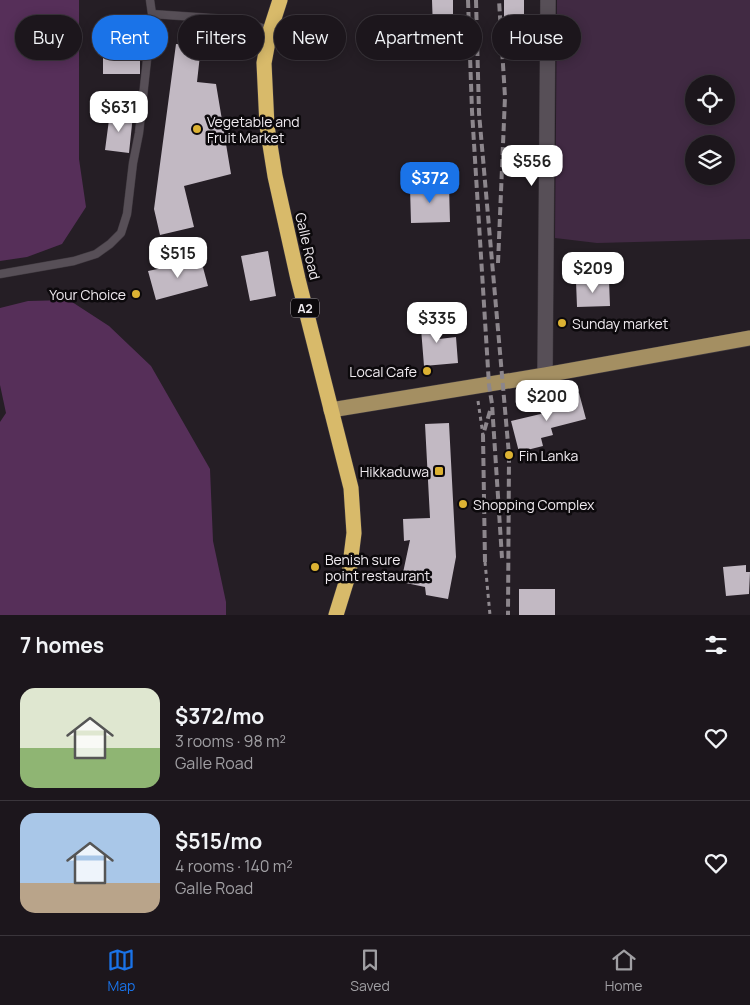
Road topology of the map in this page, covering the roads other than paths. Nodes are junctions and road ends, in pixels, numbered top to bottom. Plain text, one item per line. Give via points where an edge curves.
1 (150, 0) edge
2 (280, 0) edge
3 (548, 0) edge
4 (152, 14) junction
5 (270, 31) junction
6 (0, 274) edge
7 (750, 338) edge
8 (545, 375) junction
9 (331, 410) junction
10 (336, 615) edge

1 - 4 lane
2 - 5 highway, Galle Road / A2
3 - 8 street
4 - 5 lane via 240,20
4 - 6 lane via 140,133 127,214 120,233 96,254
5 - 9 highway, Galle Road / A2 via 264,63 267,126 275,176
7 - 8 main road
8 - 9 main road
9 - 10 highway, Galle Road / A2 via 351,488 354,532 349,573

